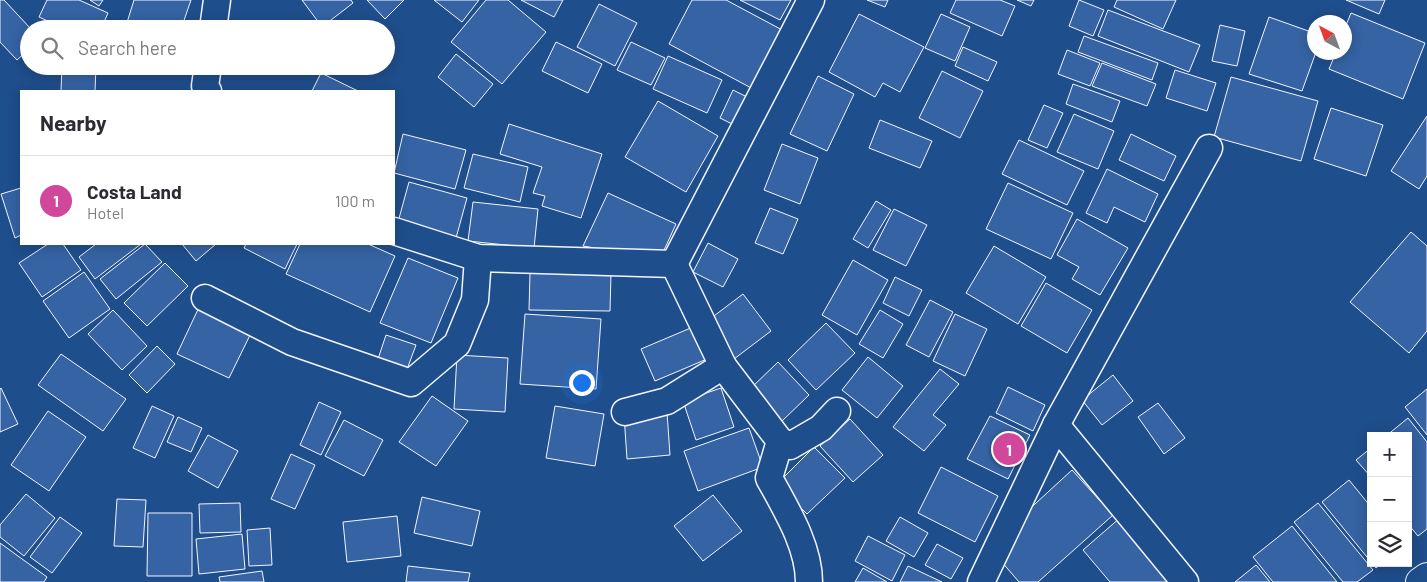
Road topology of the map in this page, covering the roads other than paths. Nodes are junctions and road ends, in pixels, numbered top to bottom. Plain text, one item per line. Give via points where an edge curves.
1 (217, 0) edge
2 (811, 0) edge
3 (214, 20) edge
4 (207, 75) edge
5 (207, 90) edge
6 (1209, 148) dead end
7 (395, 231) edge
8 (478, 258) junction
9 (674, 264) junction
10 (205, 298) dead end
11 (723, 366) junction
12 (837, 411) dead end
13 (625, 412) dead end
14 (1056, 425) junction
15 (780, 441) junction
16 (1427, 578) edge
17 (809, 582) edge
18 (981, 582) edge
19 (1185, 582) edge
20 (1420, 582) edge

1 - 3 street
2 - 9 street
4 - 5 street
6 - 14 street
7 - 8 street
8 - 9 street
8 - 10 street via 474,300 457,344 410,382 292,342
9 - 11 street
11 - 13 street via 667,401
11 - 15 street
12 - 15 street via 821,428 790,446
14 - 18 street
14 - 19 street
15 - 17 street via 769,478 792,521 809,570
16 - 20 main road

